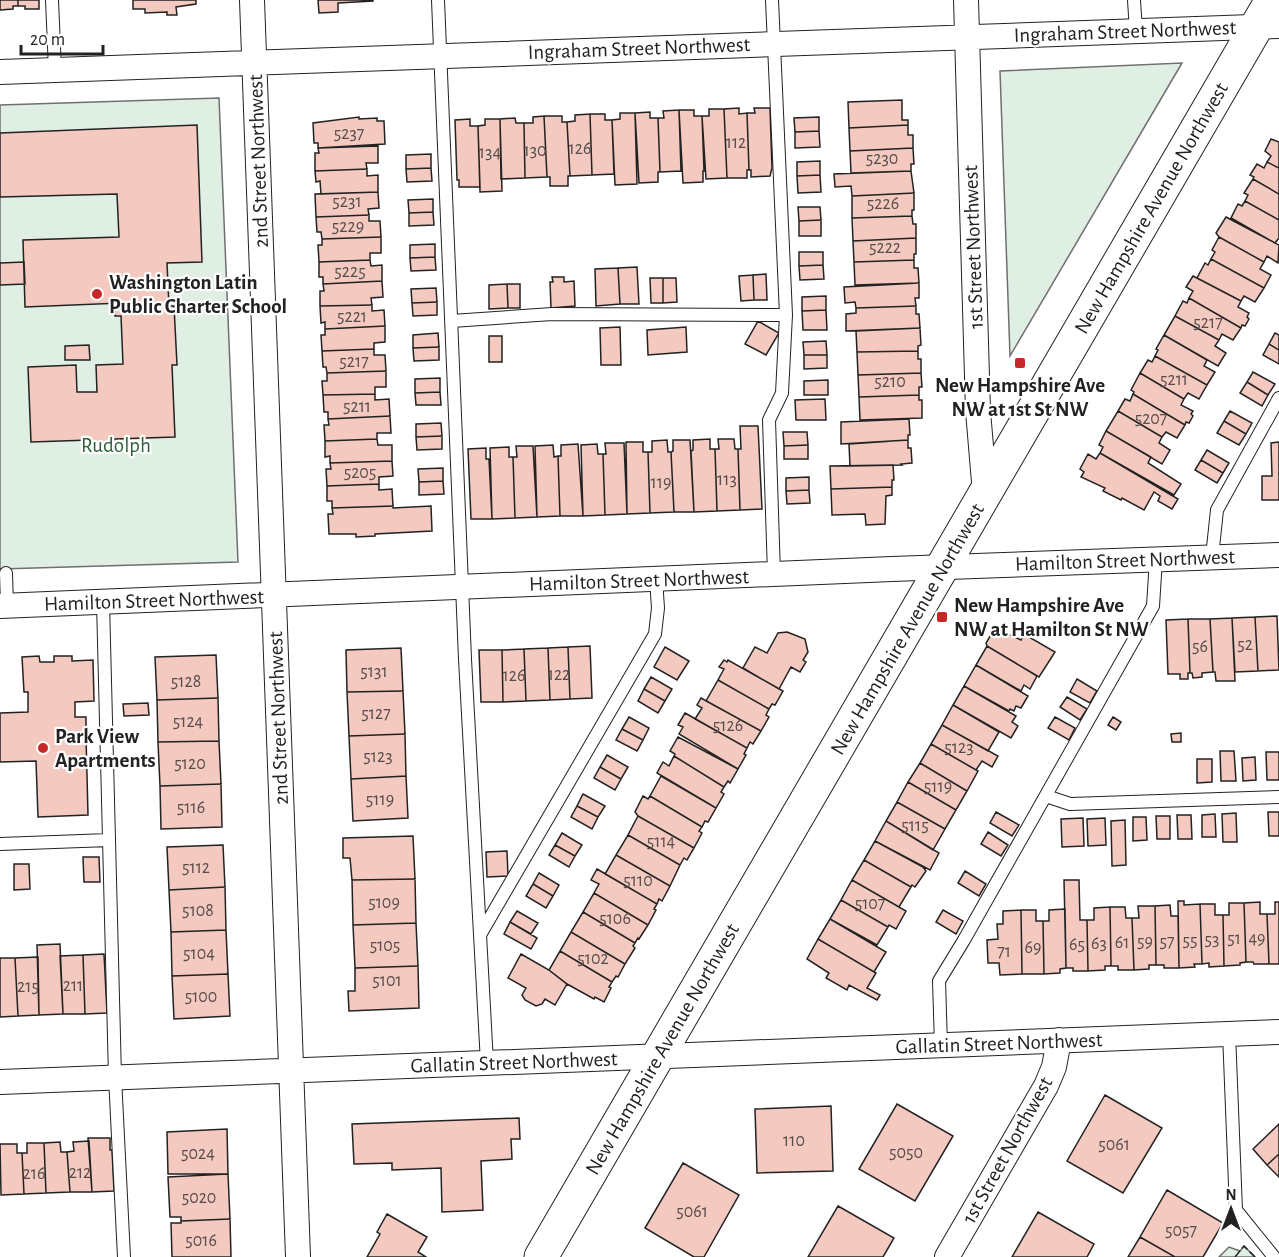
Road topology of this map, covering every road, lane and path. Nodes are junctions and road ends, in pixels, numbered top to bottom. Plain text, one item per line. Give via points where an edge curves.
1 (52, 0) edge
2 (252, 0) edge
3 (438, 0) edge
4 (772, 0) edge
5 (966, 0) edge
6 (1134, 0) edge
7 (1269, 17) edge
8 (1136, 31) junction
9 (967, 37) junction
10 (774, 44) junction
11 (440, 55) junction
12 (254, 62) junction
13 (56, 70) junction
14 (0, 72) edge
15 (786, 315) junction
16 (452, 321) junction
17 (1279, 398) edge
18 (985, 494) junction
19 (1279, 555) edge
20 (1212, 557) junction
21 (1156, 559) junction
22 (942, 567) junction
23 (6, 573) dead end
24 (774, 574) junction
25 (657, 579) junction
26 (463, 587) junction
27 (274, 595) junction
28 (103, 602) junction
29 (4, 606) edge
30 (1046, 796) junction
31 (1279, 797) edge
32 (109, 840) junction
33 (0, 844) edge
34 (480, 936) junction
35 (1279, 1032) edge
36 (1229, 1033) junction
37 (1059, 1040) junction
38 (941, 1045) junction
39 (658, 1056) junction
40 (487, 1063) junction
41 (291, 1071) junction
42 (115, 1077) junction
43 (0, 1082) edge
44 (124, 1257) edge
45 (298, 1257) edge
46 (541, 1257) edge
47 (947, 1257) edge
48 (1274, 1257) edge

1 - 13 lane
2 - 12 street, 2nd Street Northwest
3 - 11 lane
4 - 10 lane
5 - 9 street, 1st Street Northwest
6 - 8 lane
7 - 8 street, Ingraham Street Northwest
7 - 18 main road, New Hampshire Avenue Northwest
8 - 9 street, Ingraham Street Northwest
9 - 10 street, Ingraham Street Northwest
9 - 18 street, 1st Street Northwest via 978,411
10 - 11 street, Ingraham Street Northwest
10 - 15 lane
11 - 12 street, Ingraham Street Northwest
11 - 16 lane
12 - 13 street, Ingraham Street Northwest
12 - 27 street, 2nd Street Northwest
13 - 14 street, Ingraham Street Northwest
15 - 16 lane via 552,314
15 - 24 lane via 782,393 769,420
16 - 26 lane
17 - 20 lane via 1217,510
18 - 22 main road, New Hampshire Avenue Northwest
19 - 20 street, Hamilton Street Northwest
20 - 21 street, Hamilton Street Northwest
21 - 22 street, Hamilton Street Northwest
21 - 30 lane via 1153,606
22 - 24 street, Hamilton Street Northwest
22 - 39 main road, New Hampshire Avenue Northwest
23 - 29 lane
24 - 25 street, Hamilton Street Northwest
25 - 26 street, Hamilton Street Northwest
25 - 34 lane via 655,634
26 - 27 street, Hamilton Street Northwest
26 - 34 lane
27 - 28 street, Hamilton Street Northwest
27 - 41 street, 2nd Street Northwest
28 - 29 street, Hamilton Street Northwest
28 - 32 lane
30 - 31 lane via 1070,804
30 - 38 lane via 939,981
32 - 33 lane
32 - 42 lane
34 - 40 lane
35 - 36 street, Gallatin Street Northwest
36 - 37 street, Gallatin Street Northwest
36 - 48 lane via 1236,1210
37 - 38 street, Gallatin Street Northwest
37 - 47 street, 1st Street Northwest via 1046,1086
38 - 39 street, Gallatin Street Northwest
39 - 40 street, Gallatin Street Northwest
39 - 46 main road, New Hampshire Avenue Northwest
40 - 41 street, Gallatin Street Northwest
41 - 42 street, Gallatin Street Northwest
41 - 45 street, 2nd Street Northwest
42 - 43 street, Gallatin Street Northwest
42 - 44 lane

